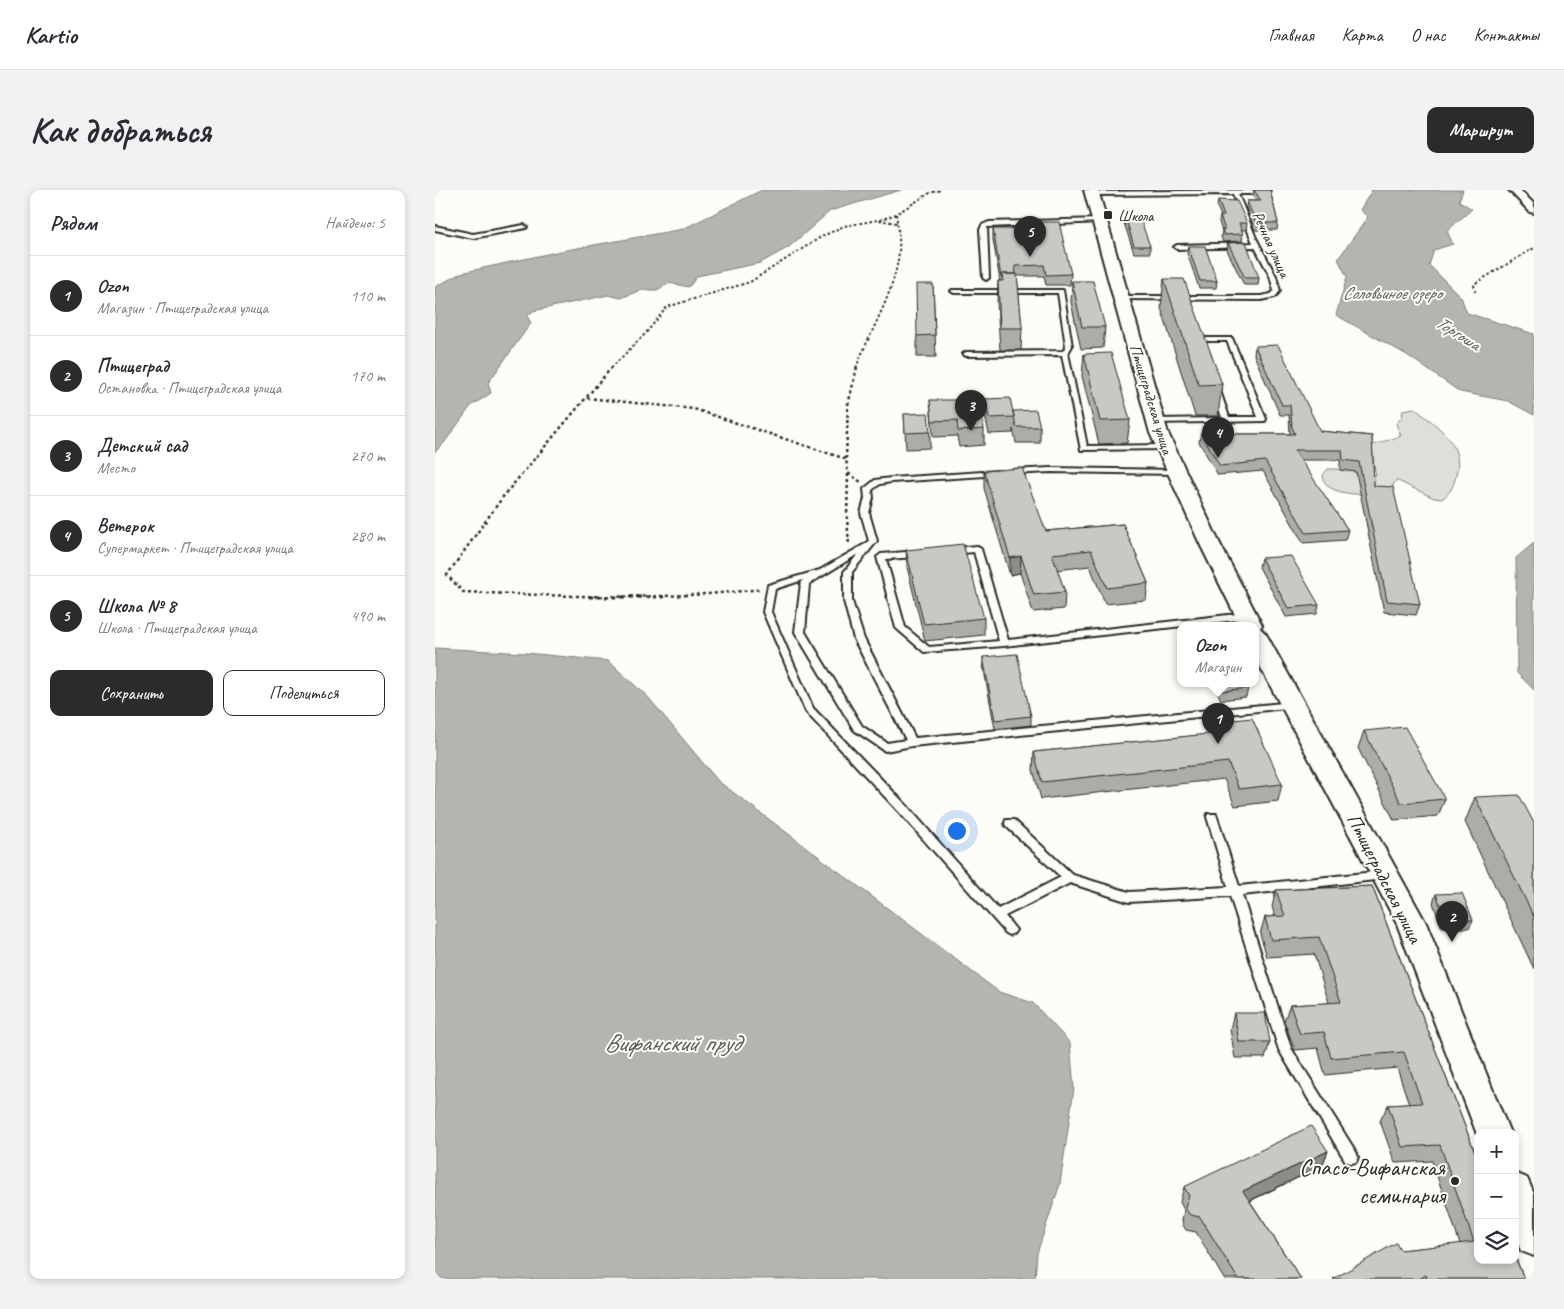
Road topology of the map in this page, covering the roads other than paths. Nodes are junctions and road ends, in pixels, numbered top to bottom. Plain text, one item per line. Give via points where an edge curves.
1 (1267, 190) edge
2 (1514, 190) edge
3 (1092, 192) edge
4 (1235, 192) junction
5 (1534, 210) edge
6 (1101, 221) junction
7 (524, 227) dead end
8 (435, 228) edge
9 (1258, 245) junction
10 (1177, 247) dead end
11 (986, 278) dead end
12 (954, 291) dead end
13 (1122, 298) junction
14 (1187, 298) junction
15 (1189, 306) edge
16 (1197, 331) edge
17 (1199, 339) junction
18 (1203, 348) edge
19 (1065, 353) junction
20 (966, 354) dead end
21 (1214, 384) edge
22 (1226, 420) junction
23 (1156, 421) junction
24 (1165, 447) junction
25 (1176, 472) junction
26 (873, 541) junction
27 (823, 572) junction
28 (1250, 622) edge
29 (1177, 631) edge
30 (1259, 640) edge
31 (1004, 644) junction
32 (1294, 705) junction
33 (912, 742) junction
34 (1212, 817) dead end
35 (1010, 823) dead end
36 (1385, 875) junction
37 (1069, 878) junction
38 (1235, 891) junction
39 (997, 915) junction
40 (1010, 930) dead end
41 (1491, 1129) edge
42 (1351, 1157) dead end
43 (1519, 1200) edge
44 (1534, 1238) edge

1 - 4 lane
2 - 5 street
3 - 4 lane
3 - 6 street, Птицеградская улица
4 - 9 lane, Речная улица
6 - 11 lane via 984,226
6 - 13 street, Птицеградская улица
7 - 8 lane via 473,236
9 - 10 lane
9 - 14 lane, Речная улица via 1273,276 1277,291 1273,296
12 - 19 lane via 1061,290 1069,346
13 - 14 lane
13 - 23 street, Птицеградская улица
14 - 15 lane
16 - 17 lane
17 - 18 lane
17 - 22 lane via 1230,339 1262,419
19 - 20 lane
19 - 24 lane via 1084,448
21 - 22 lane
22 - 23 lane
23 - 24 street, Птицеградская улица
24 - 25 street, Птицеградская улица
25 - 26 lane via 1050,470 879,482 869,489 865,513
25 - 28 street, Птицеградская улица
26 - 27 lane
26 - 33 lane via 848,572 848,601 859,640
27 - 33 lane via 805,583 800,632 858,728 885,748
27 - 39 lane via 771,587 767,612 809,710
29 - 31 lane
30 - 32 street, Птицеградская улица
31 - 31 lane via 977,549 881,557 901,628 927,650
32 - 33 lane
32 - 36 street, Птицеградская улица
34 - 38 lane
35 - 37 lane
36 - 38 lane
36 - 41 street, Птицеградская улица via 1411,923
37 - 38 lane via 1129,897
37 - 39 lane
38 - 42 lane via 1285,1050
39 - 40 lane
43 - 44 street

